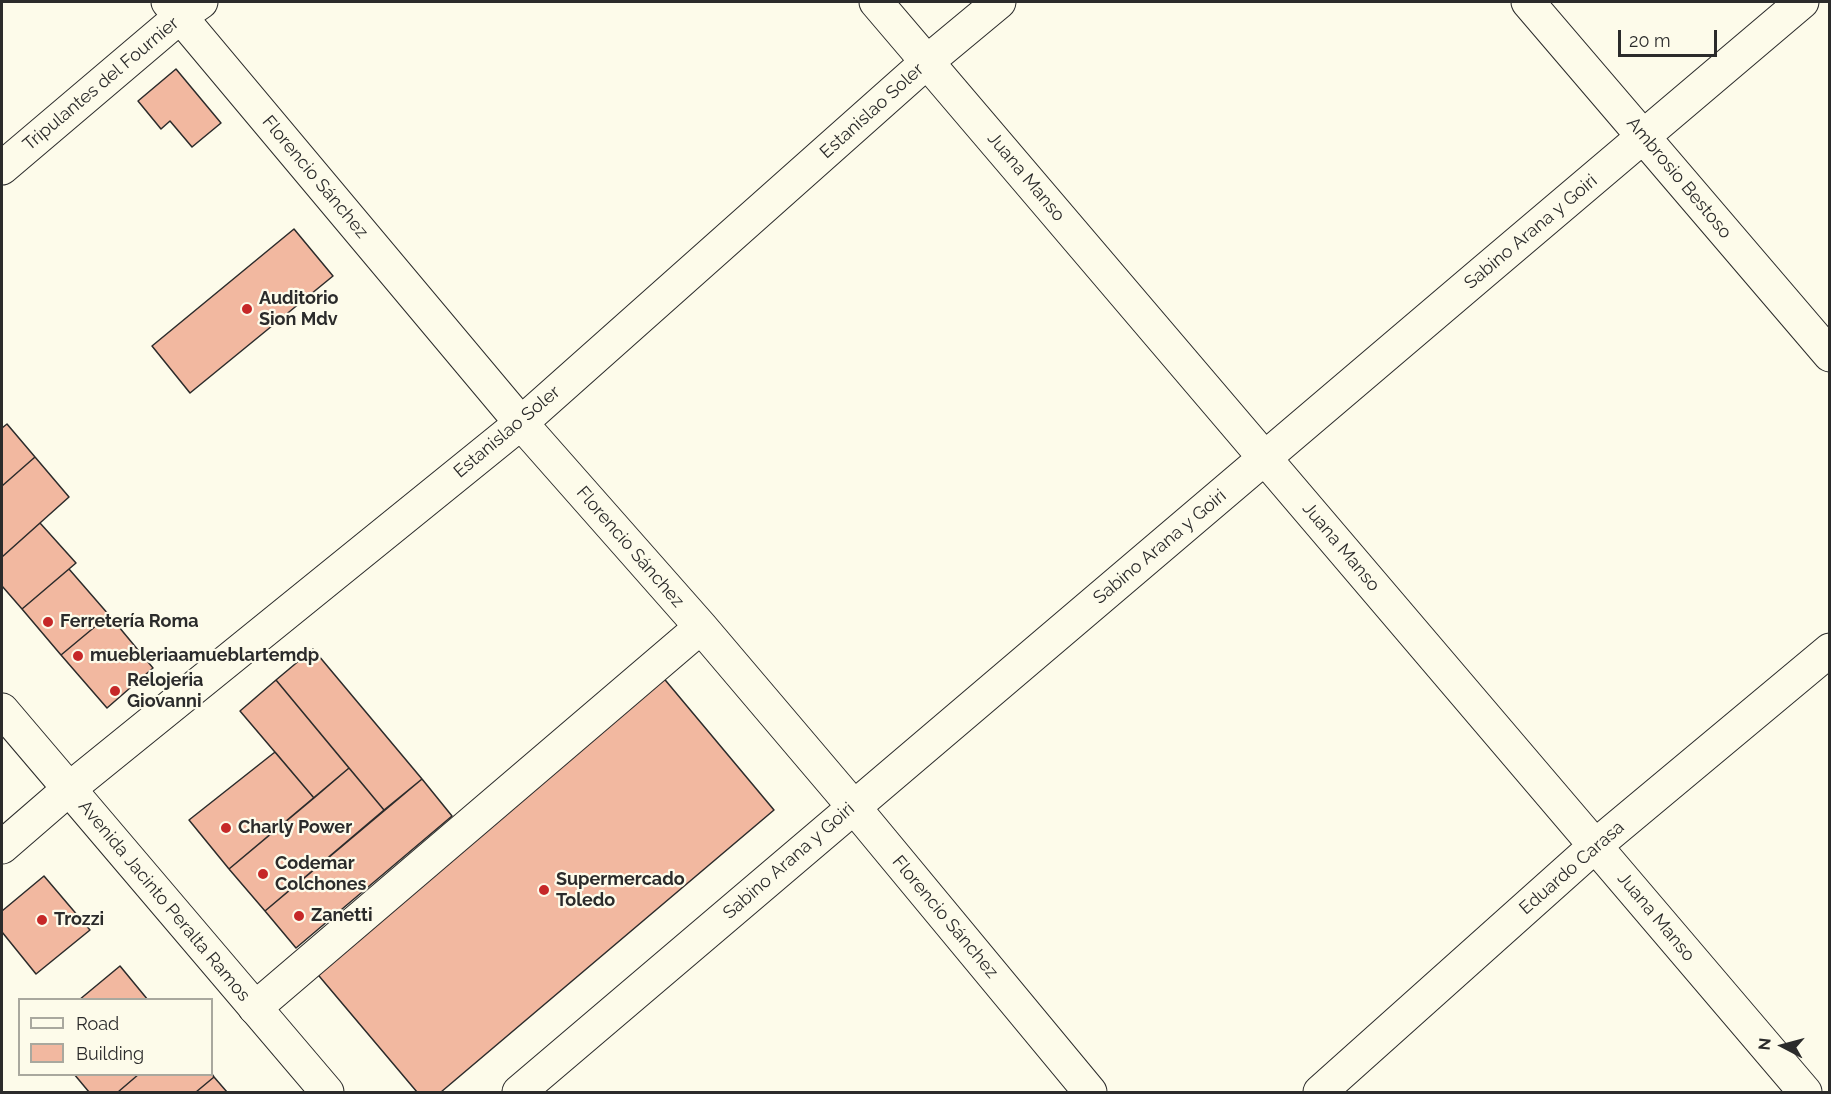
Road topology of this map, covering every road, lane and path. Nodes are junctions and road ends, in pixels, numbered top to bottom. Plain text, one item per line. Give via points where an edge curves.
1 (876, 2) edge
2 (999, 2) edge
3 (1528, 2) edge
4 (1802, 2) edge
5 (183, 6) edge
6 (928, 61) junction
7 (1643, 137) junction
8 (2, 168) edge
9 (1830, 355) edge
10 (521, 423) junction
11 (1266, 458) junction
12 (701, 627) junction
13 (1830, 650) edge
14 (2, 710) edge
15 (69, 789) junction
16 (853, 806) junction
17 (1595, 846) junction
18 (2, 847) edge
19 (255, 1008) junction
20 (327, 1092) edge
21 (519, 1092) edge
22 (1090, 1092) edge
23 (1320, 1092) edge
24 (1805, 1092) edge

1 - 6 street, Juana Manso
2 - 6 street, Estanislao Soler
3 - 7 street, Ambrosio Bestoso
4 - 7 street, Sabino Arana y Goiri
5 - 8 street, Tripulantes del Fournier
5 - 10 street, Florencio Sánchez
6 - 10 street, Estanislao Soler
6 - 11 street, Juana Manso
7 - 9 street, Ambrosio Bestoso
7 - 11 street, Sabino Arana y Goiri
10 - 12 street, Florencio Sánchez
10 - 15 street, Estanislao Soler
11 - 16 street, Sabino Arana y Goiri
11 - 17 street, Juana Manso
12 - 16 street, Florencio Sánchez
12 - 19 street
13 - 17 street, Eduardo Carasa
14 - 15 street, Avenida Jacinto Peralta Ramos
15 - 18 street, Estanislao Soler
15 - 19 street, Avenida Jacinto Peralta Ramos
16 - 21 street, Sabino Arana y Goiri
16 - 22 street, Florencio Sánchez
17 - 23 street, Eduardo Carasa
17 - 24 street, Juana Manso
19 - 20 street, Avenida Jacinto Peralta Ramos

